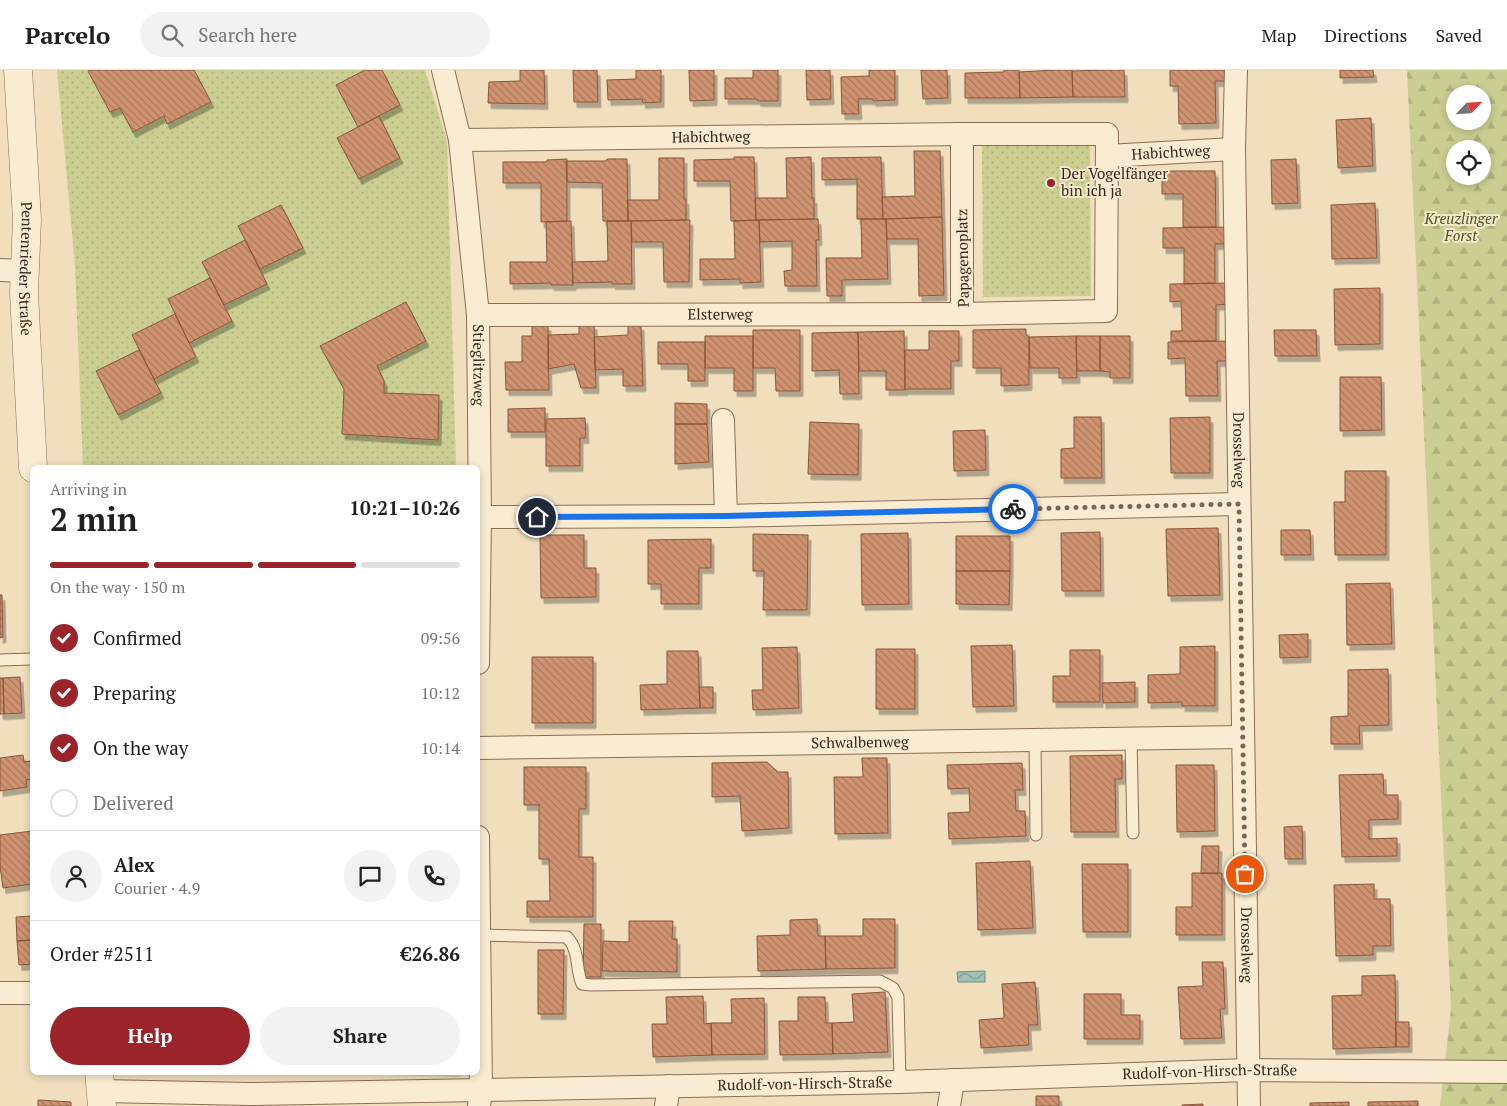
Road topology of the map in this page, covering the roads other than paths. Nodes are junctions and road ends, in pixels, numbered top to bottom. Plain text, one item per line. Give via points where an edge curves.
1 (18, 70) edge
2 (443, 70) edge
3 (1236, 70) edge
4 (962, 134) junction
5 (460, 140) junction
6 (1234, 150) junction
7 (1107, 156) junction
8 (12, 271) edge
9 (962, 314) junction
10 (478, 315) junction
11 (723, 420) dead end
12 (33, 465) edge
13 (479, 465) edge
14 (1239, 504) junction
15 (726, 516) junction
16 (480, 517) edge
17 (30, 658) edge
18 (0, 660) edge
19 (1242, 737) junction
20 (1131, 739) junction
21 (1035, 740) junction
22 (480, 748) edge
23 (1133, 833) dead end
24 (1036, 835) dead end
25 (480, 935) edge
26 (0, 993) edge
27 (30, 993) edge
28 (1248, 1070) junction
29 (1507, 1072) edge
30 (480, 1075) edge
31 (953, 1080) junction
32 (900, 1082) junction
33 (101, 1090) edge
34 (668, 1096) edge
35 (480, 1098) edge
36 (949, 1106) edge
37 (1249, 1106) edge

1 - 8 street, Pentenrieder Straße via 27,219
2 - 5 street, Stieglitzweg
3 - 6 street, Drosselweg
4 - 5 street, Habichtweg
4 - 7 street, Papagenoplatz via 1107,134
4 - 9 street, Papagenoplatz
5 - 10 street, Stieglitzweg
6 - 7 street, Habichtweg
6 - 14 street, Drosselweg
7 - 9 street, Papagenoplatz via 1106,311
8 - 12 street, Pentenrieder Straße
9 - 10 street, Elsterweg
10 - 13 street, Stieglitzweg
11 - 15 street
14 - 15 street
14 - 19 street, Drosselweg
15 - 16 street
17 - 18 lane
19 - 20 street, Schwalbenweg
19 - 28 street, Drosselweg
20 - 21 street, Schwalbenweg
20 - 23 lane
21 - 22 street, Schwalbenweg
21 - 24 lane
25 - 32 lane via 567,937 575,945 582,984 880,980 893,988 898,997
26 - 27 street
28 - 29 street, Rudolf-von-Hirsch-Straße
28 - 31 street, Rudolf-von-Hirsch-Straße
28 - 37 street, Drosselweg
30 - 35 street
31 - 32 street, Rudolf-von-Hirsch-Straße
31 - 36 street
32 - 34 street, Rudolf-von-Hirsch-Straße
33 - 35 street, Rudolf-von-Hirsch-Straße
34 - 35 street, Rudolf-von-Hirsch-Straße

